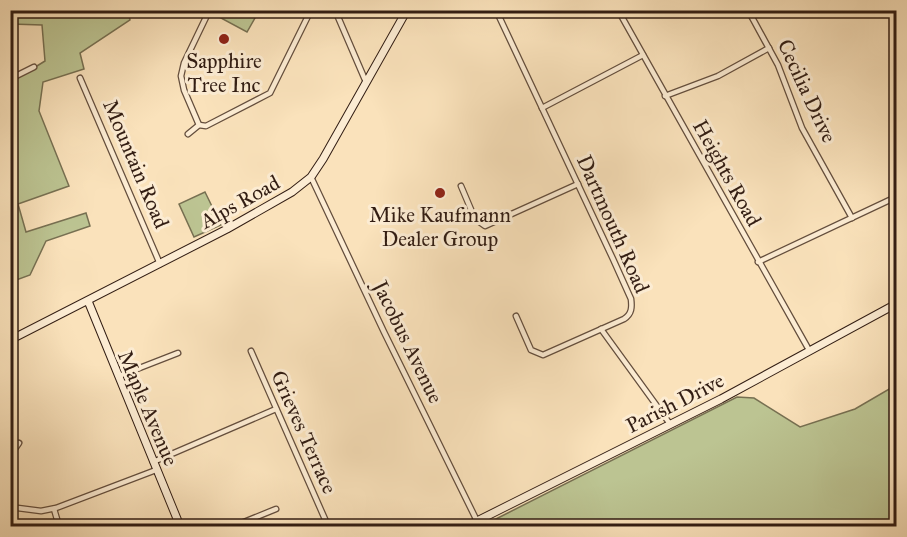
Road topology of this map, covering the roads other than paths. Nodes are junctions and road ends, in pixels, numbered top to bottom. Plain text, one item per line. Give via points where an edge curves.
1 (208, 10) edge
2 (311, 10) edge
3 (335, 10) edge
4 (406, 10) edge
5 (496, 10) edge
6 (618, 10) edge
7 (748, 10) edge
8 (762, 10) edge
9 (752, 17) junction
10 (769, 48) junction
11 (643, 55) junction
12 (34, 67) dead end
13 (80, 78) dead end
14 (10, 79) edge
15 (366, 83) junction
16 (665, 96) junction
17 (542, 108) junction
18 (199, 125) junction
19 (188, 134) dead end
20 (311, 177) junction
21 (578, 184) junction
22 (461, 186) dead end
23 (897, 197) edge
24 (852, 218) junction
25 (758, 262) junction
26 (160, 264) junction
27 (88, 302) junction
28 (897, 304) edge
29 (516, 316) dead end
30 (601, 329) junction
31 (10, 340) edge
32 (809, 350) junction
33 (251, 351) dead end
34 (177, 353) dead end
35 (118, 376) junction
36 (276, 408) junction
37 (670, 424) junction
38 (19, 443) dead end
39 (10, 456) edge
40 (155, 466) junction
41 (10, 507) edge
42 (276, 508) dead end
43 (54, 509) junction
44 (477, 522) junction
45 (59, 526) edge
46 (180, 526) edge
47 (234, 526) edge
48 (328, 526) edge
49 (467, 526) edge

1 - 18 street via 181,76
2 - 18 street via 267,95 206,126
3 - 15 street
4 - 15 street, Alps Road
5 - 17 street, Dartmouth Road
6 - 11 street, Heights Road
7 - 9 street, Cecilia Drive
8 - 9 street
9 - 10 street, Cecilia Drive
10 - 16 street via 718,76
10 - 24 street, Cecilia Drive via 799,122
11 - 16 street, Heights Road
11 - 17 street
12 - 14 street
13 - 26 street, Mountain Road
15 - 20 street, Alps Road
16 - 25 street, Heights Road
17 - 21 street, Dartmouth Road
18 - 19 street
20 - 26 street, Alps Road via 227,230
20 - 44 street, Jacobus Avenue
21 - 22 street via 485,226 475,219
21 - 30 street, Dartmouth Road via 631,299 627,317
23 - 24 street
24 - 25 street
25 - 32 street, Heights Road
26 - 27 street, Alps Road
27 - 31 street, Alps Road
27 - 35 street, Maple Avenue
28 - 32 street, Parish Drive
29 - 30 street via 528,346 539,355
30 - 37 street
32 - 37 street, Parish Drive
33 - 36 street, Grieves Terrace
34 - 35 street
35 - 40 street, Maple Avenue
36 - 40 street
36 - 48 street, Grieves Terrace
37 - 44 street, Parish Drive
38 - 39 street
40 - 43 street
40 - 46 street, Maple Avenue
41 - 43 street
42 - 47 street
43 - 45 street
44 - 49 street, Parish Drive

